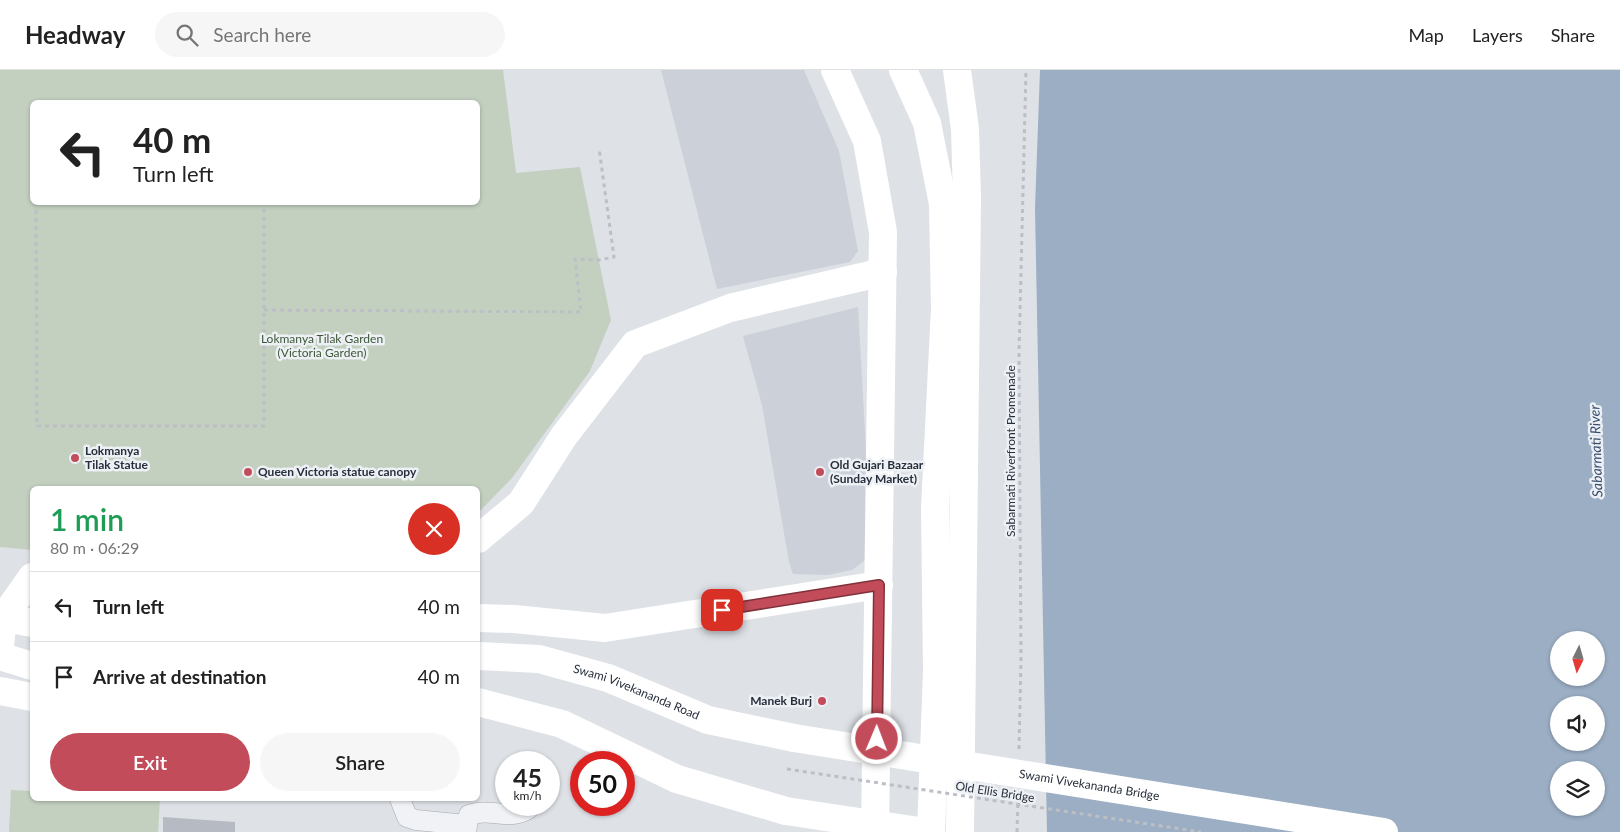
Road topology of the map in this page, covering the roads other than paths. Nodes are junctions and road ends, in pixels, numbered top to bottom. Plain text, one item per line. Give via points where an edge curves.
1 (835, 70) edge
2 (903, 70) edge
3 (957, 70) edge
4 (883, 272) junction
5 (480, 537) edge
6 (30, 580) edge
7 (879, 585) junction
8 (2, 618) edge
9 (480, 618) edge
10 (30, 623) edge
11 (0, 646) edge
12 (0, 656) edge
13 (480, 656) edge
14 (30, 665) edge
15 (0, 691) edge
16 (30, 697) edge
17 (480, 703) edge
18 (794, 738) joint
19 (401, 801) edge
20 (495, 813) edge
21 (466, 828) edge
22 (875, 832) edge
23 (926, 832) edge
24 (931, 832) edge
25 (960, 832) edge
26 (1384, 832) edge

1 - 4 main road via 867,141 883,232
2 - 24 main road via 927,124 943,204 945,308 935,508 937,671
3 - 25 main road via 965,129 967,198
4 - 5 main road via 730,308 636,344 564,436 521,504
4 - 7 main road
6 - 8 main road
7 - 9 main road via 605,628 514,618
7 - 22 main road
8 - 10 main road
8 - 11 main road
12 - 14 main road
13 - 18 main road, Swami Vivekananda Road via 539,658 608,678 708,720
15 - 16 main road
17 - 23 main road, bridge via 562,724 677,779 786,810
18 - 26 main road, Swami Vivekananda Bridge, bridge
19 - 21 street via 406,817
20 - 21 street via 469,815

